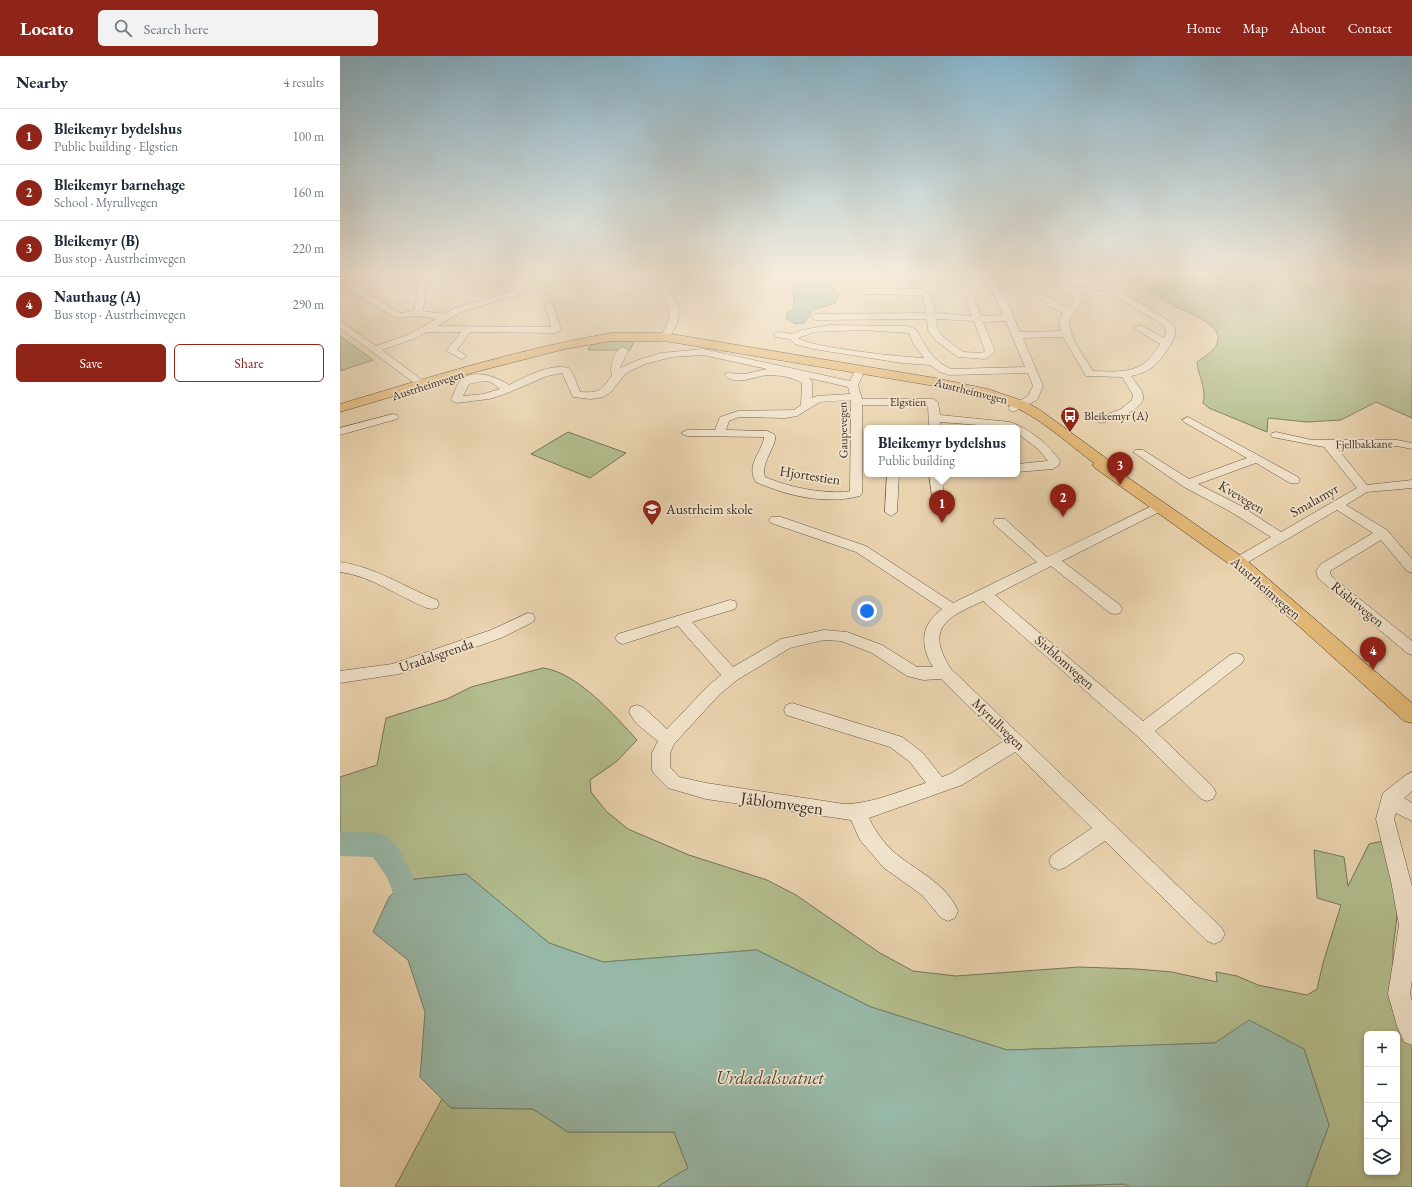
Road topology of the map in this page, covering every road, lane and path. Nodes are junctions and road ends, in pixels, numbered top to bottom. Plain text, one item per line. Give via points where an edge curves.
1 (348, 330) edge
2 (427, 330) joint
3 (467, 330) junction
4 (556, 330) edge
5 (668, 330) edge
6 (812, 330) edge
7 (909, 330) edge
8 (933, 330) edge
9 (981, 330) edge
10 (1015, 330) edge
11 (1065, 330) edge
12 (1142, 330) edge
13 (1170, 330) edge
14 (1066, 334) junction
15 (778, 335) dead end
16 (1017, 335) junction
17 (1150, 335) junction
18 (1130, 336) dead end
19 (664, 337) junction
20 (793, 337) junction
21 (1165, 343) junction
22 (376, 349) junction
23 (622, 350) dead end
24 (462, 356) dead end
25 (934, 362) junction
26 (860, 370) junction
27 (1032, 370) junction
28 (616, 374) junction
29 (1125, 374) junction
30 (730, 375) dead end
31 (423, 385) junction
32 (853, 385) junction
33 (508, 389) dead end
34 (857, 400) junction
35 (808, 406) junction
36 (1017, 407) junction
37 (340, 408) edge
38 (340, 412) edge
39 (393, 417) dead end
40 (1101, 420) dead end
41 (1188, 420) dead end
42 (935, 423) edge
43 (1009, 425) edge
44 (1020, 430) edge
45 (340, 432) edge
46 (687, 433) dead end
47 (720, 433) junction
48 (1276, 435) dead end
49 (1327, 444) junction
50 (1412, 446) edge
51 (1139, 452) dead end
52 (1256, 459) junction
53 (1020, 468) edge
54 (893, 477) edge
55 (935, 477) edge
56 (1294, 480) dead end
57 (1188, 484) junction
58 (1409, 487) edge
59 (1364, 489) junction
60 (856, 493) joint
61 (939, 502) dead end
62 (1337, 505) junction
63 (1160, 506) junction
64 (891, 512) dead end
65 (776, 520) dead end
66 (1000, 522) dead end
67 (1382, 533) junction
68 (1280, 537) junction
69 (1049, 561) junction
70 (1238, 562) junction
71 (340, 567) edge
72 (1412, 568) edge
73 (985, 594) junction
74 (432, 604) dead end
75 (730, 605) dead end
76 (952, 609) junction
77 (1115, 609) dead end
78 (528, 618) dead end
79 (680, 620) junction
80 (623, 638) dead end
81 (1412, 649) edge
82 (1236, 659) dead end
83 (945, 672) junction
84 (731, 676) junction
85 (340, 677) edge
86 (792, 710) dead end
87 (637, 712) dead end
88 (1412, 715) edge
89 (1143, 731) junction
90 (668, 739) junction
91 (1018, 742) junction
92 (1412, 780) edge
93 (939, 786) junction
94 (1207, 793) dead end
95 (1390, 799) junction
96 (857, 812) junction
97 (1412, 813) edge
98 (1106, 830) junction
99 (1060, 862) dead end
100 (948, 911) dead end
101 (1214, 934) dead end
102 (1412, 1034) edge

1 - 22 street
2 - 3 street
2 - 22 street
3 - 4 street
3 - 24 street via 451,351
5 - 19 street
6 - 20 street
7 - 25 street via 913,331 915,340
8 - 9 street via 938,338 961,355 985,356 990,351
10 - 16 street
11 - 14 street
12 - 17 street
13 - 21 street via 1171,334
14 - 16 street
14 - 29 street via 1090,374
15 - 20 street
16 - 27 street
17 - 18 street
17 - 21 street
19 - 26 main road, Austrheimvegen
19 - 31 main road, Austrheimvegen via 596,339 516,357
20 - 25 street via 799,343 813,346 902,360
21 - 29 street via 1151,364 1141,370
22 - 31 street
23 - 28 street via 615,367
25 - 27 street via 942,370 949,372
26 - 32 street, Gaupevegen
26 - 36 main road, Austrheimvegen via 965,387
27 - 36 street via 1038,386 1037,392 1033,398
28 - 32 street via 653,358 684,352 703,352
28 - 33 street via 600,395 578,395 565,370 551,371
29 - 40 street via 1138,395 1137,402
30 - 35 street via 735,377 776,372 804,379 807,382
31 - 37 main road, Austrheimvegen
31 - 38 main road, Austrheimvegen
32 - 34 street, Gaupevegen
34 - 35 street via 823,398
34 - 42 street, Elgstien via 934,402
34 - 60 street, Gaupevegen
35 - 47 street via 797,413 785,416 732,415 724,419
36 - 63 main road, Austrheimvegen
39 - 45 street
41 - 52 street
42 - 43 street
44 - 53 street via 1042,447 1054,461 1053,465
46 - 47 street, Hjortestien
47 - 60 street, Hjortestien via 770,436 762,453 758,473 760,479 767,483 835,497
48 - 49 street
49 - 50 street, Fjellbakkane via 1397,443
49 - 59 street, Fjellbakkane
51 - 57 street, Kvevegen
52 - 56 street
52 - 57 street, Kvevegen
54 - 64 street
55 - 61 street
57 - 68 street, Kvevegen via 1236,509
58 - 59 street, Smalamyr
59 - 62 street, Smalamyr
62 - 67 street
62 - 68 street, Smalamyr
63 - 69 street, Myrullvegen
63 - 70 main road, Austrheimvegen
65 - 76 street via 861,549
66 - 69 street
67 - 72 street
67 - 81 street, Risbitvegen via 1326,567 1323,572 1325,578
68 - 70 street, Smalamyr
69 - 73 street, Myrullvegen
69 - 77 street
70 - 88 main road, Austrheimvegen
71 - 74 street via 373,574 419,600
73 - 76 street, Myrullvegen
73 - 89 street, Sivblomvegen
75 - 79 street
76 - 83 street, Myrullvegen via 940,618 934,627 931,645
78 - 85 street, Uradalsgrenda via 496,634 393,670
79 - 80 street
79 - 84 street
82 - 89 street
83 - 84 street, Jåblomvegen via 913,672 858,640 824,635 786,643
83 - 91 street, Myrullvegen
84 - 90 street, Jåblomvegen via 714,690
86 - 93 street via 896,742 916,757
87 - 90 street via 644,721
89 - 94 street, Sivblomvegen
90 - 96 street, Jåblomvegen via 661,753 661,770 674,783 737,796
91 - 93 street, Jåblomvegen via 956,780
91 - 98 street, Myrullvegen
92 - 95 street
93 - 96 street, Jåblomvegen
95 - 97 street
95 - 102 street via 1385,819 1409,925 1399,994
96 - 100 street via 867,834 891,862 929,888
98 - 99 street
98 - 101 street, Myrullvegen

